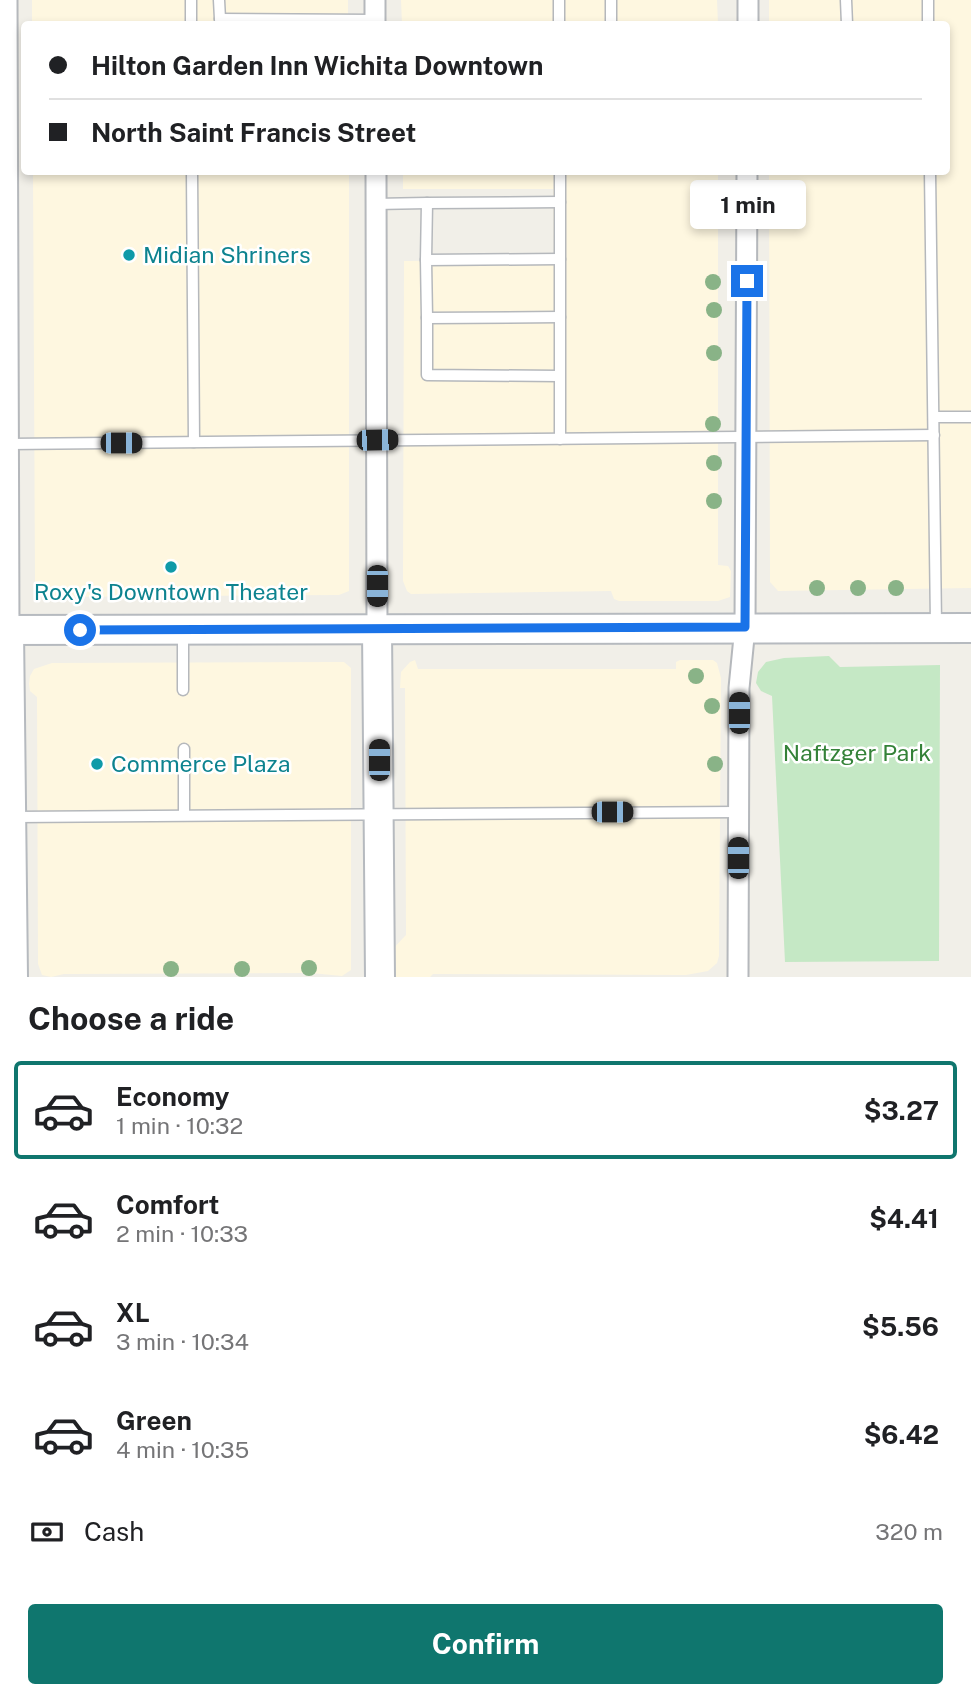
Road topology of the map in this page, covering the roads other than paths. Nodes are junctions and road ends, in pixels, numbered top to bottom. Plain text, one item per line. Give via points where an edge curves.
1 (7, 0) edge
2 (191, 0) edge
3 (219, 0) edge
4 (375, 0) edge
5 (559, 0) edge
6 (611, 0) edge
7 (748, 0) edge
8 (846, 0) edge
9 (928, 0) edge
10 (191, 21) edge
11 (221, 21) edge
12 (375, 21) edge
13 (559, 21) edge
14 (611, 21) edge
15 (748, 21) edge
16 (847, 21) edge
17 (928, 21) edge
18 (192, 175) edge
19 (376, 175) edge
20 (560, 175) edge
21 (747, 175) edge
22 (930, 175) edge
23 (560, 202) junction
24 (427, 203) junction
25 (376, 204) junction
26 (560, 258) junction
27 (426, 260) junction
28 (560, 317) junction
29 (427, 318) junction
30 (559, 376) junction
31 (934, 416) junction
32 (971, 417) edge
33 (934, 435) junction
34 (746, 437) junction
35 (560, 439) junction
36 (377, 440) junction
37 (194, 442) junction
38 (9, 444) junction
39 (745, 627) junction
40 (937, 628) junction
41 (971, 628) edge
42 (377, 629) junction
43 (5, 630) edge
44 (183, 630) junction
45 (183, 690) dead end
46 (184, 749) dead end
47 (738, 811) junction
48 (379, 814) junction
49 (184, 815) junction
50 (5, 817) edge
51 (13, 977) edge
52 (380, 977) edge
53 (738, 977) edge

1 - 38 street
2 - 10 lane
3 - 11 lane
4 - 12 street
5 - 13 lane
6 - 14 lane
7 - 15 street
8 - 16 lane
9 - 17 lane
18 - 37 lane
19 - 25 street
20 - 23 lane
21 - 34 street
22 - 31 lane
23 - 24 lane
23 - 26 lane
24 - 25 lane
24 - 27 lane
25 - 36 street
26 - 27 lane
26 - 28 lane
27 - 29 lane
28 - 29 lane
28 - 30 lane
29 - 30 lane via 427,375
30 - 35 lane
31 - 32 lane
31 - 33 lane
33 - 34 lane
33 - 40 lane
34 - 35 lane
34 - 39 street
35 - 36 lane
36 - 37 lane
36 - 42 street
37 - 38 lane
38 - 43 street
39 - 40 main road
39 - 42 main road
39 - 47 street via 739,688
40 - 41 main road
42 - 44 main road
42 - 48 main road
43 - 44 main road
43 - 50 main road
44 - 45 lane
46 - 49 lane
47 - 48 lane
47 - 53 street
48 - 49 lane
48 - 52 main road
49 - 50 lane
50 - 51 main road

